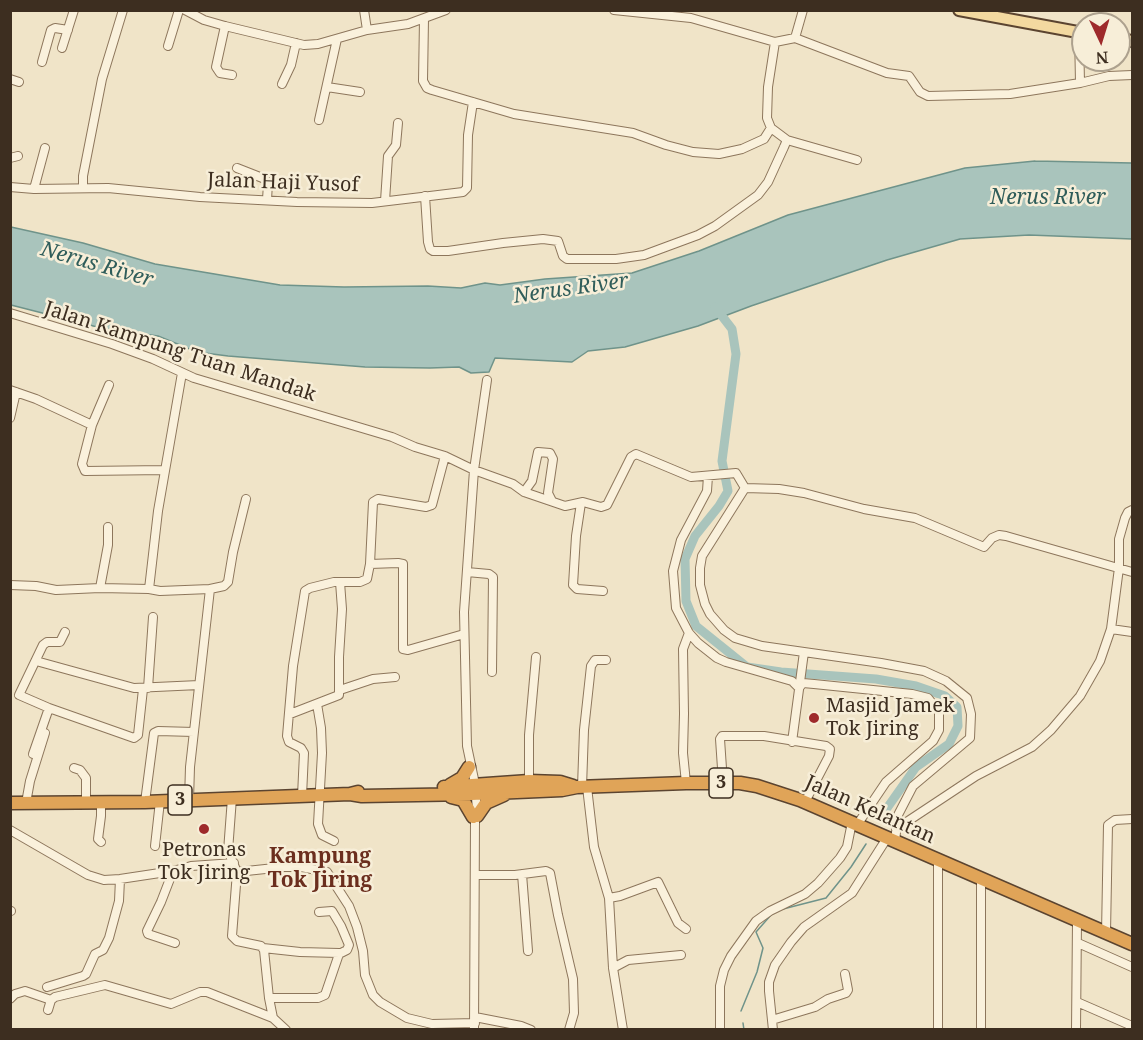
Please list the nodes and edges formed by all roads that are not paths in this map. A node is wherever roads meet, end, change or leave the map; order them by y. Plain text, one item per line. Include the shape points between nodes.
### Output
1 (74, 10) edge
2 (123, 10) edge
3 (179, 10) edge
4 (185, 10) edge
5 (364, 10) edge
6 (446, 10) edge
7 (614, 10) edge
8 (803, 10) edge
9 (959, 10) edge
10 (692, 14) edge
11 (424, 19) junction
12 (225, 26) junction
13 (68, 30) junction
14 (367, 30) junction
15 (1071, 30) edge
16 (795, 38) junction
17 (337, 39) junction
18 (775, 42) junction
19 (296, 43) junction
20 (168, 46) dead end
21 (62, 48) dead end
22 (42, 62) dead end
23 (1080, 72) edge
24 (232, 75) dead end
25 (1132, 75) edge
26 (1080, 83) junction
27 (282, 84) dead end
28 (327, 87) junction
29 (360, 92) dead end
30 (473, 102) junction
31 (319, 120) dead end
32 (398, 123) dead end
33 (771, 128) junction
34 (786, 140) junction
35 (45, 148) dead end
36 (857, 160) dead end
37 (237, 168) dead end
38 (10, 187) edge
39 (83, 187) junction
40 (34, 189) junction
41 (426, 196) junction
42 (267, 200) junction
43 (385, 201) junction
44 (10, 313) edge
45 (182, 373) junction
46 (487, 380) dead end
47 (108, 385) dead end
48 (14, 391) edge
49 (10, 418) edge
50 (92, 425) junction
51 (445, 456) junction
52 (165, 470) junction
53 (474, 470) junction
54 (711, 475) junction
55 (745, 488) junction
56 (524, 492) junction
57 (246, 499) dead end
58 (552, 501) junction
59 (581, 503) junction
60 (1132, 510) edge
61 (108, 527) dead end
62 (370, 564) junction
63 (1119, 568) junction
64 (467, 572) junction
65 (1132, 572) edge
66 (340, 582) junction
67 (10, 585) edge
68 (100, 588) junction
69 (149, 589) junction
70 (210, 589) junction
71 (603, 591) dead end
72 (153, 617) dead end
73 (1111, 629) junction
74 (65, 632) dead end
75 (1132, 632) edge
76 (689, 633) junction
77 (464, 634) junction
78 (804, 651) junction
79 (536, 657) dead end
80 (606, 660) dead end
81 (36, 661) junction
82 (492, 672) dead end
83 (395, 677) dead end
84 (200, 685) junction
85 (800, 686) junction
86 (145, 689) junction
87 (340, 690) junction
88 (317, 704) junction
89 (49, 708) junction
90 (290, 714) junction
91 (194, 732) junction
92 (45, 733) dead end
93 (792, 742) junction
94 (33, 754) dead end
95 (470, 767) junction
96 (74, 768) dead end
97 (529, 781) junction
98 (686, 783) junction
99 (723, 783) junction
100 (489, 784) junction
101 (446, 787) junction
102 (582, 787) junction
103 (473, 789) junction
104 (516, 791) junction
105 (350, 794) junction
106 (432, 794) junction
107 (319, 795) junction
108 (302, 796) junction
109 (232, 798) junction
110 (189, 800) junction
111 (160, 801) junction
112 (86, 802) junction
113 (101, 802) junction
114 (145, 802) junction
115 (805, 802) junction
116 (10, 803) edge
117 (26, 803) junction
118 (475, 818) junction
119 (1132, 819) edge
120 (856, 824) junction
121 (10, 830) edge
122 (891, 837) junction
123 (334, 841) dead end
124 (101, 842) dead end
125 (155, 846) dead end
126 (938, 861) junction
127 (234, 863) junction
128 (173, 872) junction
129 (237, 872) junction
130 (522, 874) junction
131 (475, 875) junction
132 (120, 879) junction
133 (981, 880) junction
134 (609, 898) junction
135 (320, 912) dead end
136 (1077, 921) junction
137 (686, 929) dead end
138 (1106, 933) junction
139 (175, 943) dead end
140 (1078, 944) junction
141 (1132, 944) edge
142 (263, 948) junction
143 (528, 951) dead end
144 (339, 953) junction
145 (681, 955) dead end
146 (1132, 967) edge
147 (613, 968) junction
148 (845, 974) dead end
149 (46, 987) dead end
150 (269, 998) junction
151 (10, 999) edge
152 (51, 1000) junction
153 (1077, 1002) junction
154 (48, 1010) dead end
155 (273, 1018) junction
156 (772, 1020) junction
157 (475, 1023) edge
158 (1123, 1026) edge
159 (1132, 1026) edge
160 (520, 1028) edge
161 (286, 1029) edge
162 (531, 1029) edge
163 (569, 1029) edge
164 (623, 1029) edge
165 (720, 1029) edge
166 (772, 1029) edge
167 (938, 1029) edge
168 (981, 1029) edge
169 (1076, 1029) edge

1 - 13 street
2 - 39 street via 102,79
3 - 20 street
4 - 12 street
5 - 14 street
6 - 11 street
7 - 10 street
8 - 16 street
9 - 15 main road
10 - 18 street
11 - 14 street
11 - 30 street via 425,85
12 - 19 street
12 - 24 street via 216,67 220,73
13 - 21 street
13 - 22 street via 51,30
14 - 17 street
16 - 18 street
16 - 26 street via 887,73 909,76 920,92 928,96 1003,95
17 - 19 street via 311,45
17 - 28 street
18 - 33 street via 767,111
19 - 27 street
23 - 26 street
25 - 26 street
28 - 29 street
28 - 31 street
30 - 33 street via 522,116 633,134 712,154 753,146
30 - 41 street, Jalan Haji Yusof via 467,188 463,192
32 - 43 street via 396,145 388,156
33 - 34 street
34 - 36 street
34 - 41 street via 768,182 753,200 704,232 638,256 571,260 563,256 558,241 543,239 433,251 428,242
35 - 40 street
37 - 42 street via 265,178
38 - 40 street, Jalan Haji Yusof
39 - 40 street, Jalan Haji Yusof
39 - 42 street, Jalan Haji Yusof
41 - 43 street, Jalan Haji Yusof
42 - 43 street, Jalan Haji Yusof
44 - 45 street, Jalan Kampung Tuan Mandak via 112,344
45 - 51 street, Jalan Kampung Tuan Mandak
45 - 52 street
46 - 53 street
47 - 50 street
48 - 49 street
48 - 50 street
50 - 52 street via 82,464 85,471
51 - 53 street, Jalan Kampung Tuan Mandak
51 - 62 street via 432,505 378,499 373,502
52 - 69 street
53 - 56 street, Jalan Kampung Tuan Mandak
53 - 64 street
54 - 55 street via 736,473
54 - 59 street, Jalan Kampung Tuan Mandak via 691,477 636,454 607,505
54 - 76 street via 704,500 681,540 674,562 676,608
55 - 63 street via 816,495 915,518 984,547 992,538 1006,536
55 - 78 street via 702,556 702,596 717,623 735,638
56 - 58 street, Jalan Kampung Tuan Mandak
56 - 58 street via 532,481 538,452 550,453 553,459 548,493
57 - 70 street via 228,582
58 - 59 street, Jalan Kampung Tuan Mandak via 569,506
59 - 71 street via 573,585 577,590
60 - 63 street via 1125,518 1119,539
61 - 68 street
62 - 66 street via 364,581
62 - 77 street via 402,563 404,567 403,649
63 - 65 street
63 - 73 street
64 - 77 street
64 - 82 street via 493,577
66 - 87 street
66 - 90 street via 305,591
67 - 68 street via 56,590
68 - 69 street
69 - 70 street
70 - 84 street
72 - 86 street
73 - 75 street
73 - 122 street via 1086,687 1042,739 976,776
74 - 81 street via 60,642 44,643
76 - 85 street via 717,658
76 - 98 street via 683,650 682,753
77 - 95 street
78 - 85 street
78 - 122 street via 924,671 946,681 967,698 970,738 913,786
79 - 97 street
80 - 102 street via 595,660 591,666
81 - 86 street
81 - 89 street via 19,695
83 - 87 street via 373,679
84 - 86 street
84 - 91 street
85 - 93 street
85 - 120 street via 803,683 912,694 928,698 939,712 940,725 933,741 886,782
86 - 89 street via 138,735 134,738
87 - 88 street via 336,697
88 - 90 street
88 - 107 street via 322,753
89 - 94 street
90 - 108 street via 287,740 304,753
91 - 110 street
91 - 114 street via 154,733
92 - 117 street
93 - 99 street via 764,736 722,736
93 - 115 street via 830,749
95 - 100 highway
95 - 101 highway via 462,778
95 - 103 street
96 - 112 street via 86,778
97 - 100 highway, Jalan Kelantan / 3
97 - 102 highway, Jalan Kelantan / 3
98 - 99 highway, Jalan Kelantan / 3
98 - 102 highway, Jalan Kelantan / 3
99 - 115 highway, Jalan Kelantan / 3 via 757,786
100 - 103 highway, Jalan Kelantan / 3
101 - 103 highway, Jalan Kelantan / 3
101 - 105 highway, Jalan Kelantan / 3
102 - 104 highway, Jalan Kelantan / 3
102 - 134 street
103 - 104 highway, Jalan Kelantan / 3
103 - 106 highway, Jalan Kelantan / 3
103 - 118 street
104 - 118 highway via 490,800
105 - 106 highway, Jalan Kelantan / 3
105 - 107 highway, 3
106 - 118 highway via 463,800
107 - 108 highway, 3
107 - 123 street via 321,834
108 - 109 highway, 3
109 - 110 highway, 3
109 - 127 street via 228,851
110 - 111 highway, 3
111 - 114 highway, 3
111 - 125 street
112 - 113 highway, 3
112 - 117 highway, 3
113 - 114 highway, 3
113 - 124 street
115 - 120 highway, Jalan Kelantan / 3
116 - 117 highway, 3
118 - 131 street
119 - 138 street via 1117,819 1108,825
120 - 122 highway, Jalan Kelantan / 3
120 - 165 street via 845,851 818,883 763,915 736,949 720,986
121 - 132 street via 94,877
122 - 126 highway, Jalan Kelantan / 3
122 - 156 street via 852,893 804,927 775,965 769,982
126 - 133 highway, Jalan Kelantan / 3
126 - 167 street
127 - 128 street via 191,866
127 - 129 street
128 - 132 street
128 - 139 street via 147,931
129 - 142 street via 232,936
129 - 157 street via 301,867 327,872 349,906 357,927 365,975 373,995 407,1018 432,1024
130 - 131 street
130 - 143 street
130 - 163 street via 551,874 574,987 574,1013
131 - 157 street
132 - 149 street via 120,895 103,950 95,954 86,974
133 - 136 highway, Jalan Kelantan / 3
133 - 168 street
134 - 137 street via 658,882 678,923
134 - 147 street
135 - 144 street via 332,910 341,926 349,945
136 - 138 highway, Jalan Kelantan / 3
136 - 140 street
138 - 141 highway, Jalan Kelantan / 3
140 - 146 street
140 - 153 street
142 - 144 street
142 - 150 street
144 - 150 street via 321,998
145 - 147 street via 628,960
147 - 164 street
148 - 156 street via 846,993
150 - 155 street
151 - 152 street via 25,991
152 - 154 street
152 - 155 street via 105,985 171,1004 207,992
153 - 158 street
153 - 169 street
155 - 161 street
156 - 166 street
157 - 160 street
158 - 159 street
160 - 162 street

